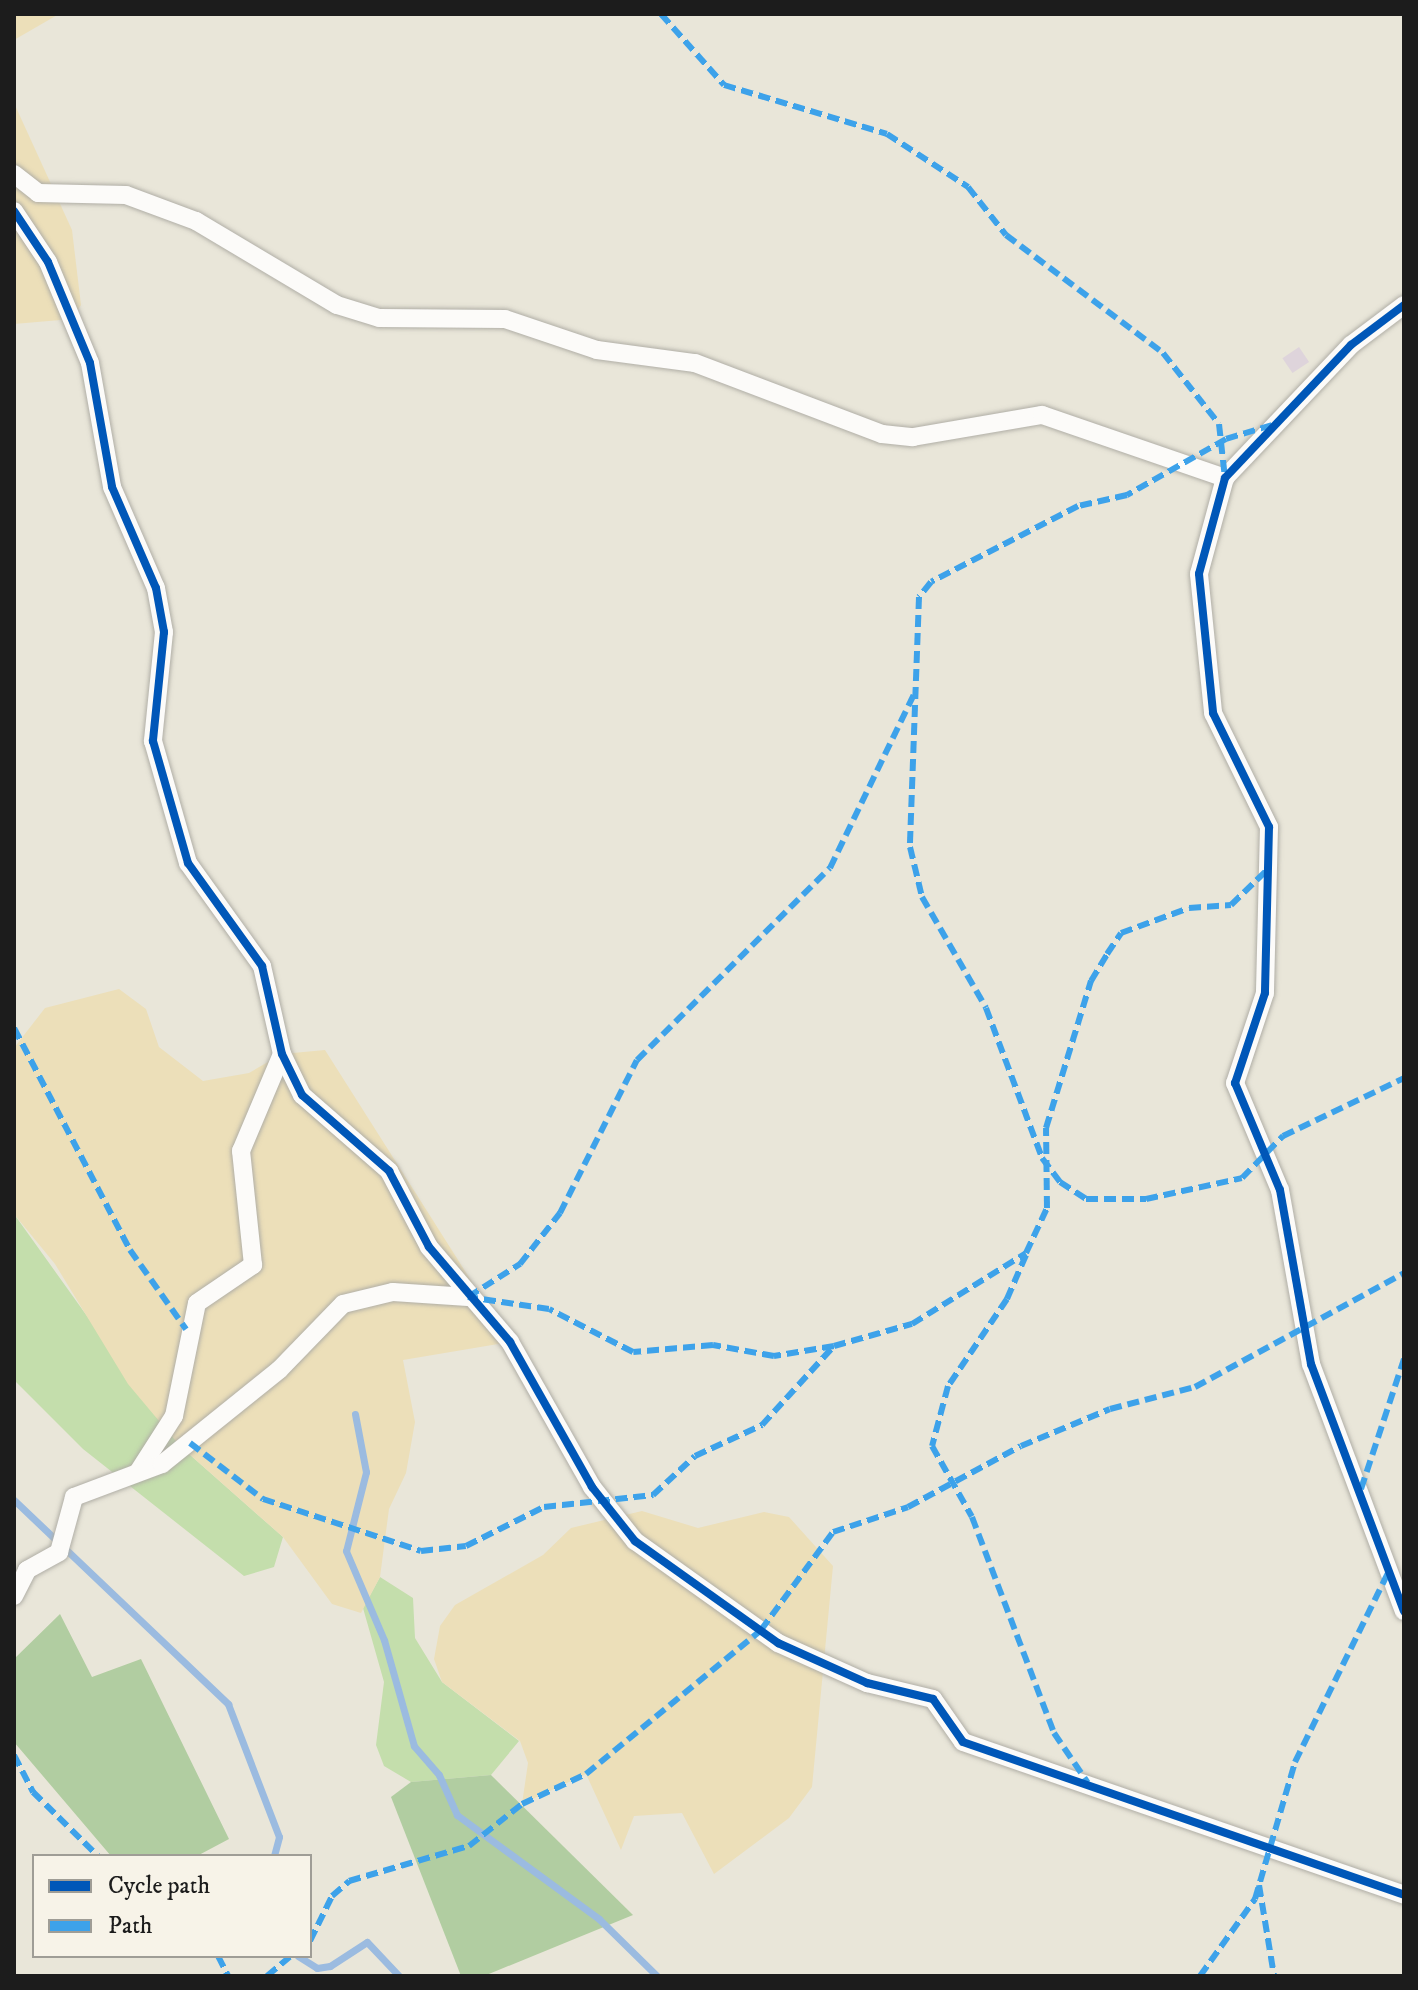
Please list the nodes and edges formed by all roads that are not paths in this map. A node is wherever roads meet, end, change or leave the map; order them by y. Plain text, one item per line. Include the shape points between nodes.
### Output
1 (14, 174) edge
2 (14, 211) edge
3 (1404, 305) edge
4 (1225, 478) junction
5 (282, 1054) junction
6 (468, 1297) junction
7 (138, 1472) junction
8 (14, 1596) edge
9 (1404, 1611) edge
10 (1404, 1895) edge

1 - 4 street via 38,193 126,195 196,221 337,305 379,318 505,319 597,350 695,363 882,434 913,437 1042,415
2 - 5 street via 48,262 90,363 112,487 156,588 164,632 153,741 188,863 262,966
3 - 4 street via 1351,345
4 - 9 street via 1199,574 1208,680 1213,713 1269,827 1264,1003 1235,1083 1280,1190 1311,1364
5 - 6 street via 302,1095 389,1171 429,1247
5 - 7 street via 241,1151 253,1265 197,1303 174,1416
6 - 7 street via 393,1292 343,1304 198,1437
6 - 10 street via 510,1342 592,1487 635,1541 778,1643 867,1683 933,1699 963,1742
7 - 8 street via 74,1497 59,1552 27,1570

